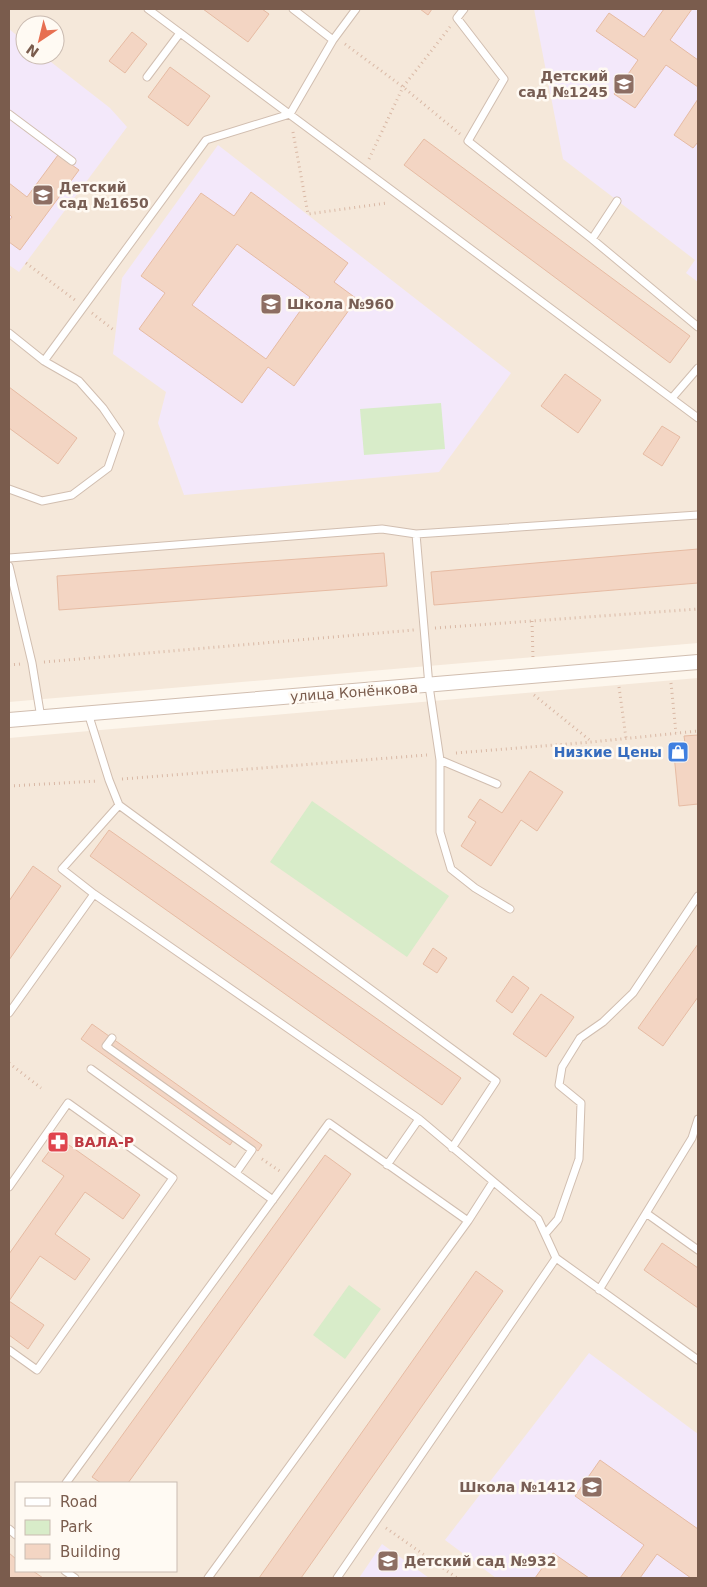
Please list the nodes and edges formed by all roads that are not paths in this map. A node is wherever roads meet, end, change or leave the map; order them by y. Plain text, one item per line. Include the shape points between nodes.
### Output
1 (148, 9) edge
2 (292, 9) edge
3 (356, 9) edge
4 (464, 9) edge
5 (180, 33) junction
6 (333, 40) junction
7 (147, 77) dead end
8 (9, 114) edge
9 (290, 114) junction
10 (72, 161) dead end
11 (617, 201) dead end
12 (592, 239) junction
13 (698, 327) edge
14 (9, 333) edge
15 (44, 361) junction
16 (698, 368) edge
17 (672, 398) junction
18 (698, 418) edge
19 (9, 489) edge
20 (698, 515) edge
21 (416, 534) junction
22 (9, 558) edge
23 (9, 566) edge
24 (698, 662) edge
25 (429, 686) junction
26 (88, 713) junction
27 (41, 718) junction
28 (9, 720) edge
29 (440, 758) junction
30 (497, 784) dead end
31 (119, 805) junction
32 (94, 894) junction
33 (698, 896) edge
34 (510, 909) dead end
35 (9, 1013) edge
36 (112, 1038) dead end
37 (91, 1069) dead end
38 (419, 1119) junction
39 (698, 1119) edge
40 (452, 1148) junction
41 (388, 1165) junction
42 (236, 1173) junction
43 (493, 1182) junction
44 (9, 1187) edge
45 (273, 1200) junction
46 (646, 1213) junction
47 (468, 1220) junction
48 (545, 1234) junction
49 (698, 1250) edge
50 (556, 1258) junction
51 (599, 1290) junction
52 (9, 1350) edge
53 (698, 1360) edge
54 (67, 1482) edge
55 (208, 1578) edge
56 (338, 1578) edge

1 - 5 lane
2 - 6 lane
3 - 6 lane
4 - 12 lane via 457,18 504,79 468,141
5 - 7 lane
5 - 9 lane
6 - 9 lane
8 - 10 lane
9 - 15 lane via 206,140
9 - 17 lane
11 - 12 lane
12 - 13 lane
14 - 15 lane
15 - 19 lane via 79,381 120,433 108,468 72,495 42,501
16 - 17 lane
17 - 18 lane
20 - 21 lane
21 - 22 lane via 382,529
21 - 25 lane
23 - 27 lane via 32,663
24 - 25 street, улица Конёнкова
25 - 26 street, улица Конёнкова
25 - 29 lane
26 - 27 street, улица Конёнкова
26 - 31 lane
27 - 28 street, улица Конёнкова
29 - 30 lane
29 - 34 lane via 440,832 451,869
31 - 32 lane via 62,869
31 - 40 lane via 496,1081
32 - 35 lane
32 - 38 lane
33 - 48 lane via 633,993 603,1022 580,1038 562,1067 559,1085 581,1103 579,1159 558,1218
36 - 42 lane via 106,1046 252,1150
37 - 42 lane
38 - 40 lane
38 - 41 lane
39 - 46 lane via 692,1138
40 - 43 lane
41 - 45 lane via 329,1123
41 - 47 lane
42 - 45 lane
43 - 47 lane
43 - 48 lane via 538,1219
44 - 52 lane via 68,1103 173,1178 37,1370
45 - 54 lane
46 - 49 lane
46 - 51 lane
47 - 55 lane
48 - 50 lane
50 - 51 lane
50 - 56 lane
51 - 53 lane

